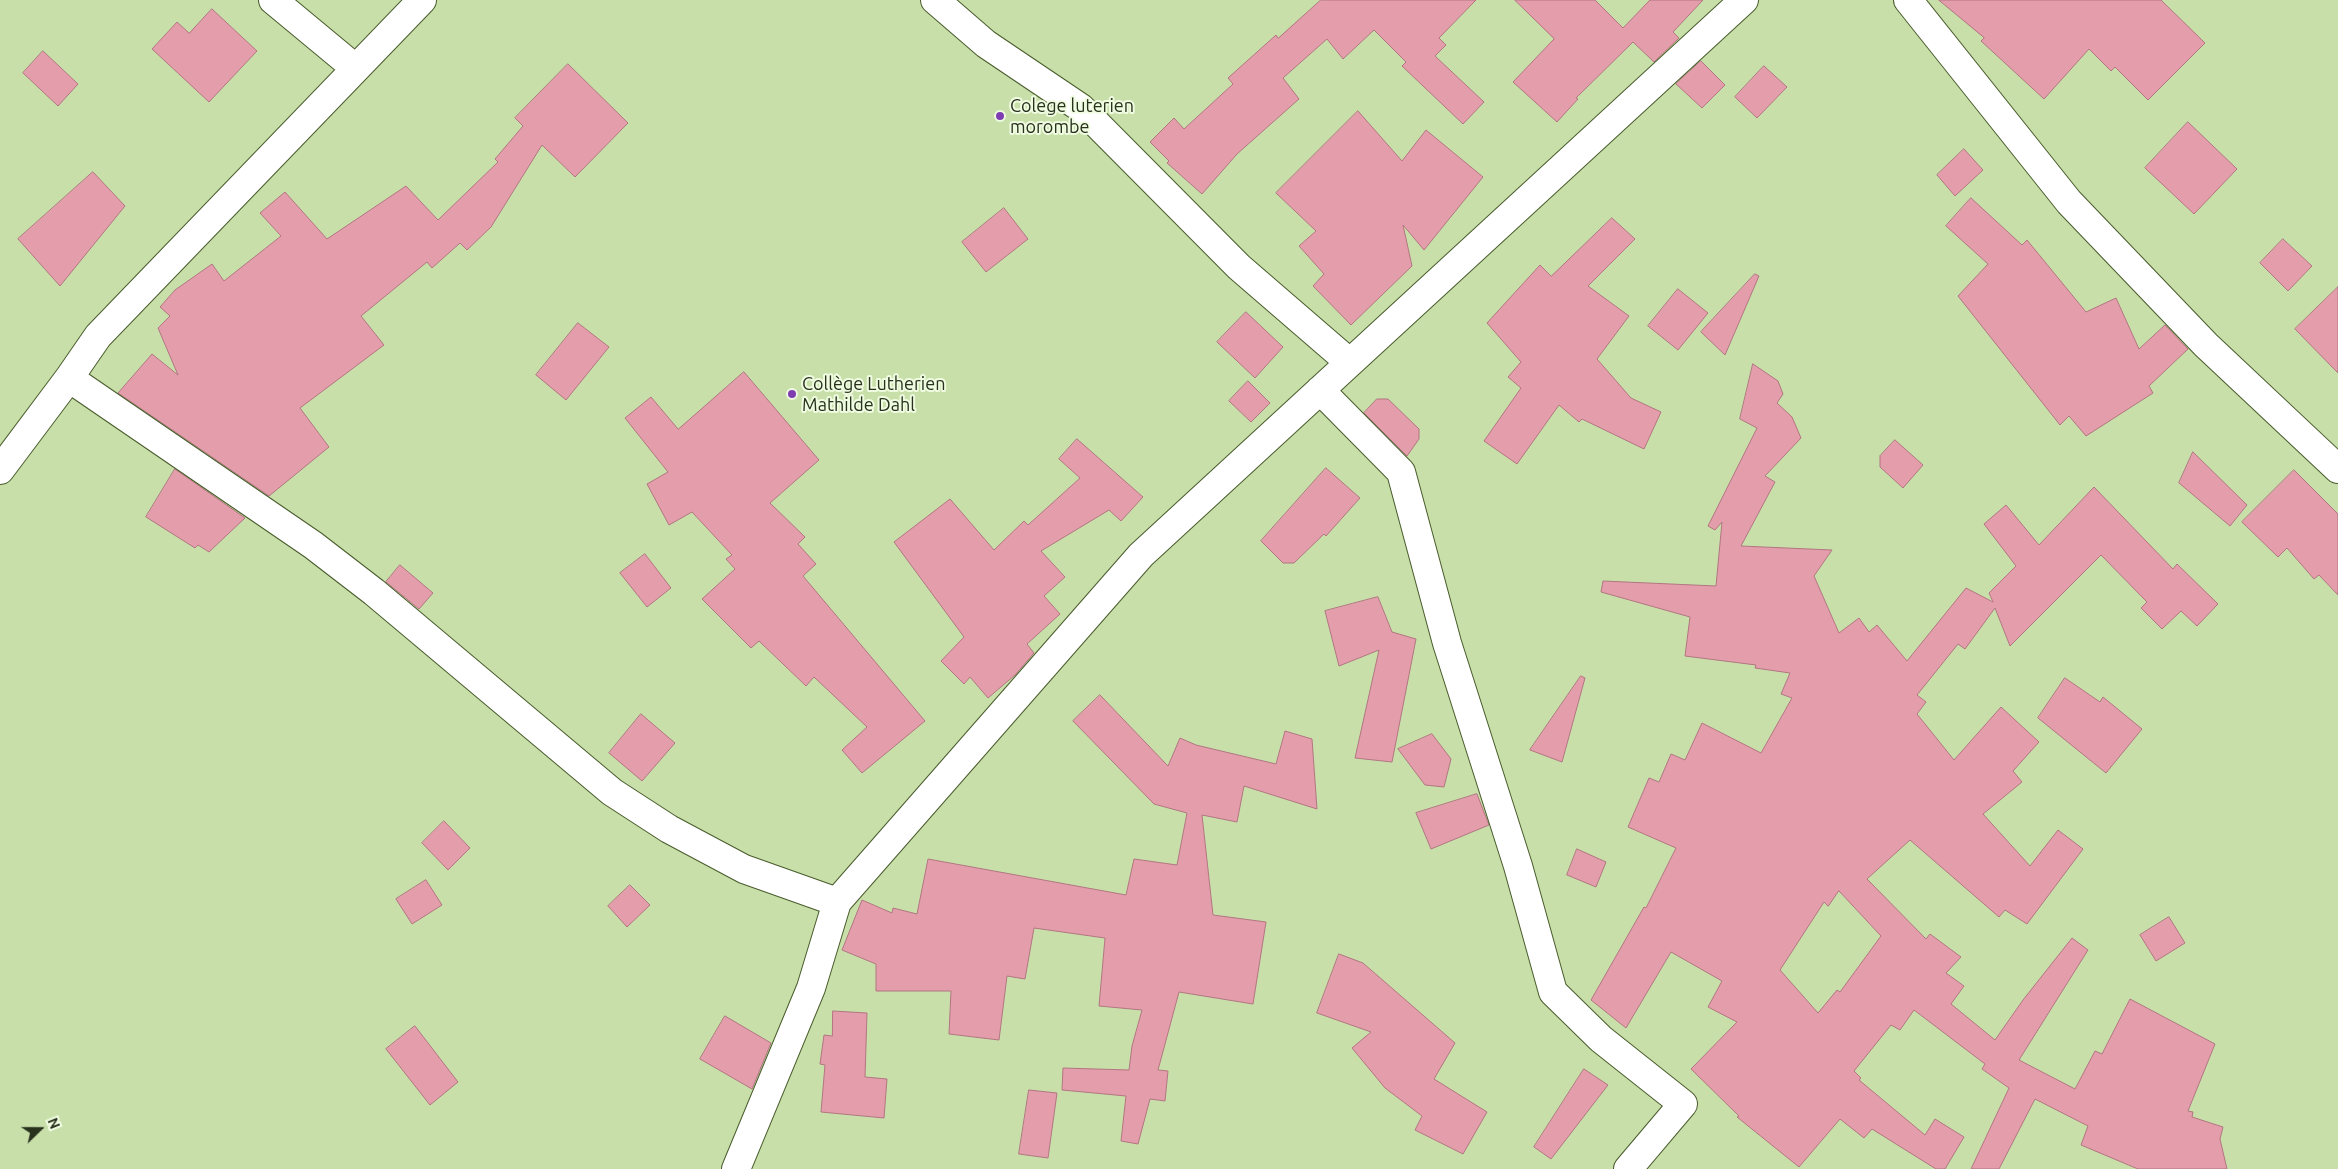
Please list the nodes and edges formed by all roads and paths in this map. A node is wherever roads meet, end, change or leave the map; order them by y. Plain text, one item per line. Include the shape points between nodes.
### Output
1 (273, 0) edge
2 (422, 0) edge
3 (934, 0) edge
4 (1744, 0) edge
5 (1908, 0) edge
6 (355, 68) junction
7 (1349, 362) junction
8 (69, 378) junction
9 (1320, 390) junction
10 (2338, 469) edge
11 (0, 470) edge
12 (837, 902) junction
13 (736, 1169) edge
14 (1628, 1169) edge

1 - 6 street
2 - 6 street
3 - 7 street via 986,44 1080,108 1239,267
4 - 7 street
5 - 10 street via 2068,202 2206,345
6 - 8 street via 98,336
7 - 9 street
8 - 11 street
8 - 12 street via 314,545 612,792 669,829 744,869
9 - 12 street via 1141,555
9 - 14 street via 1401,472 1448,644 1518,866 1553,992 1601,1039 1683,1104
12 - 13 street via 811,988

